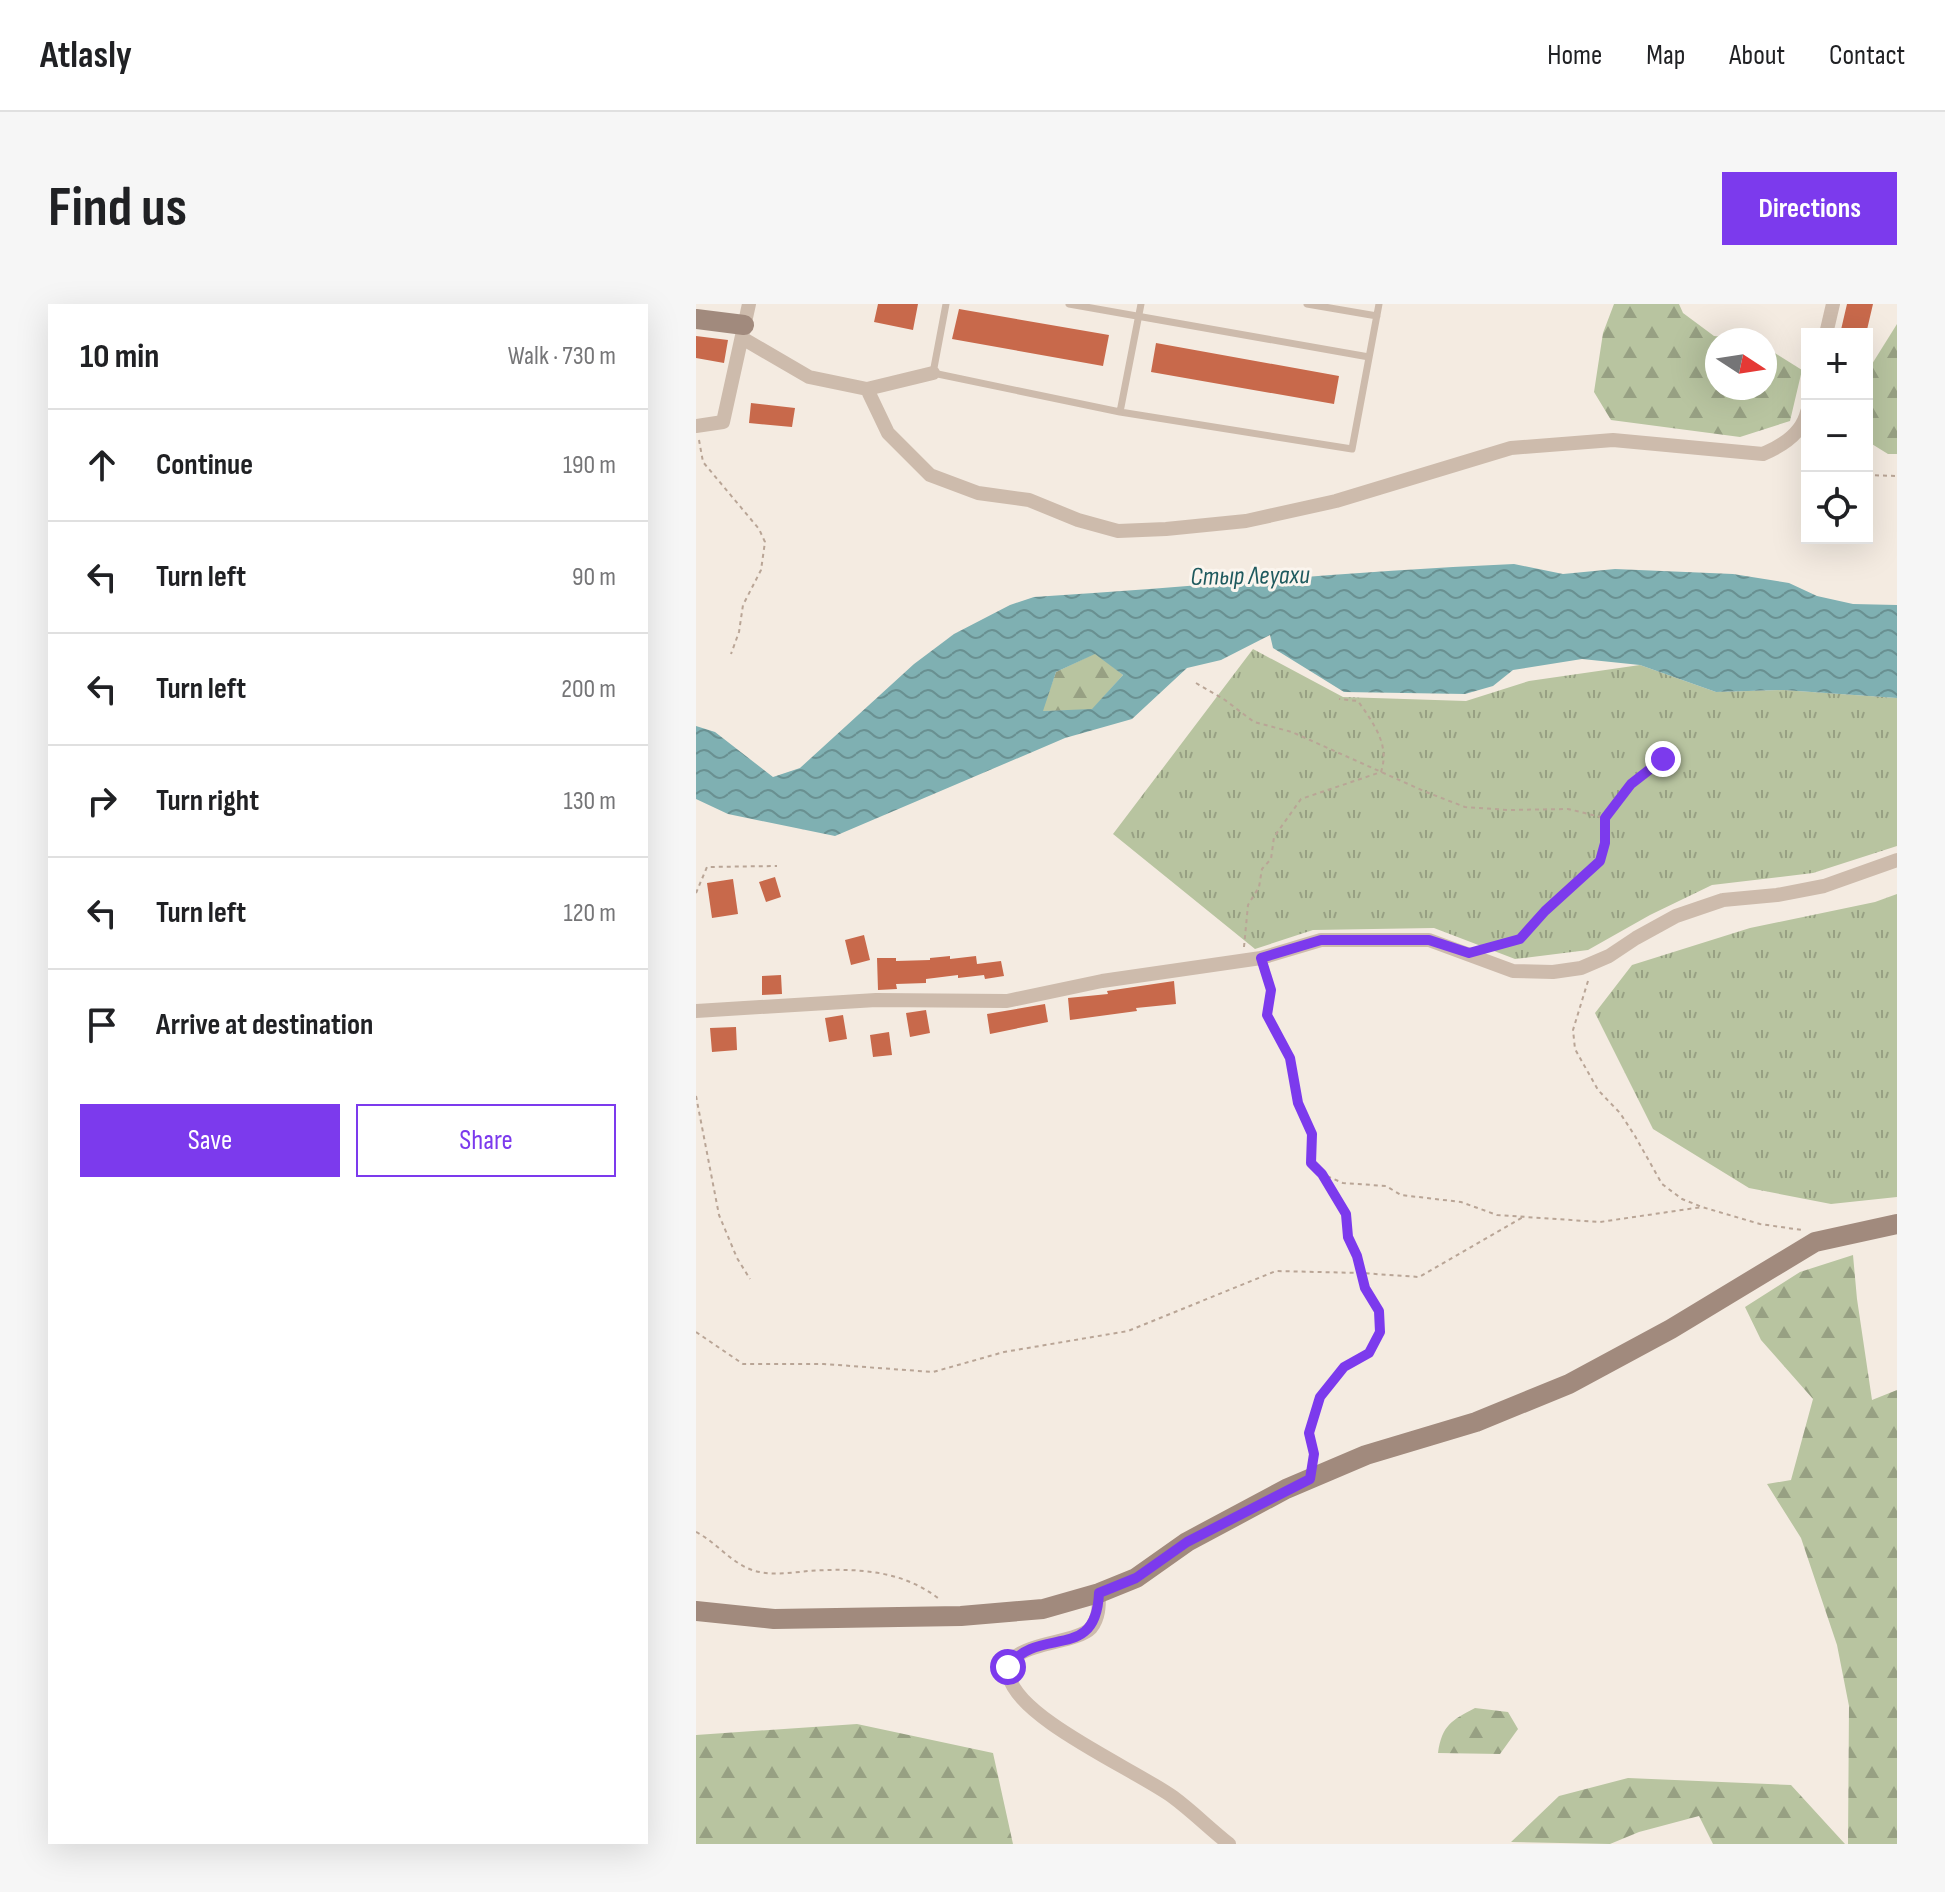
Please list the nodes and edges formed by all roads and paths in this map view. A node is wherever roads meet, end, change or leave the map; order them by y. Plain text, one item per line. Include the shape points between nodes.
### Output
1 (749, 304) edge
2 (946, 304) edge
3 (1069, 304) edge
4 (1141, 304) edge
5 (1307, 304) edge
6 (1379, 304) edge
7 (1833, 304) edge
8 (1377, 316) junction
9 (1138, 317) junction
10 (696, 319) edge
11 (1827, 328) edge
12 (743, 332) junction
13 (1369, 357) junction
14 (933, 373) junction
15 (867, 389) junction
16 (1120, 412) junction
17 (696, 426) edge
18 (1801, 426) edge
19 (1873, 475) edge
20 (1897, 476) edge
21 (731, 654) dead end
22 (1196, 683) dead end
23 (1339, 699) dead end
24 (1663, 759) dead end
25 (1381, 772) junction
26 (1605, 818) junction
27 (1897, 860) edge
28 (777, 866) dead end
29 (696, 893) edge
30 (1469, 953) junction
31 (1261, 958) junction
32 (1243, 960) junction
33 (1599, 960) junction
34 (696, 1011) edge
35 (696, 1096) edge
36 (1322, 1174) junction
37 (1702, 1207) junction
38 (1523, 1217) junction
39 (1897, 1224) edge
40 (1808, 1230) dead end
41 (1361, 1273) junction
42 (750, 1279) dead end
43 (696, 1332) edge
44 (1310, 1479) junction
45 (696, 1532) edge
46 (1099, 1593) junction
47 (696, 1611) edge
48 (961, 1616) junction
49 (1229, 1844) edge

1 - 12 street
2 - 14 lane
3 - 9 lane
4 - 9 lane
5 - 8 lane
6 - 8 lane
7 - 11 street
8 - 13 lane
9 - 13 lane
9 - 16 lane
10 - 12 main road
12 - 15 street via 809,377
12 - 17 street via 723,422
13 - 16 lane via 1352,449
14 - 15 street
14 - 16 lane
15 - 18 street via 888,433 930,475 978,493 1029,500 1118,531 1246,521 1336,501 1511,448 1613,440 1763,454 1783,446
17 - 21 path via 703,462 765,542 761,570 743,605
19 - 20 path
22 - 25 path via 1254,722 1292,732
23 - 25 path via 1358,701 1372,721 1386,757
24 - 26 path via 1631,784
25 - 26 path via 1465,807 1568,809
25 - 32 path via 1301,799 1274,837 1271,859 1248,905
26 - 30 path via 1600,861 1520,939
27 - 33 street via 1824,886 1723,900 1676,916
28 - 29 path via 707,867
30 - 31 street via 1429,940 1321,940
30 - 33 street via 1513,971 1553,972
31 - 32 street
31 - 36 path via 1271,990 1267,1015 1290,1058 1298,1103 1312,1134 1311,1163
32 - 34 street via 1007,1001 876,1000
33 - 37 path via 1577,1014 1575,1049 1662,1184
35 - 42 path via 719,1215
36 - 38 path via 1343,1183 1386,1186 1401,1195
36 - 41 path via 1346,1214
37 - 38 path via 1600,1222
37 - 40 path via 1760,1224
38 - 41 path via 1419,1277
39 - 44 main road via 1815,1242 1569,1384
41 - 43 path via 1276,1271 1128,1331 1004,1352 933,1372 743,1364
41 - 44 path via 1379,1311 1380,1332 1369,1353 1344,1367 1320,1397 1309,1433 1314,1454
44 - 46 main road via 1187,1542 1136,1578
45 - 48 path via 753,1570 866,1570 932,1594
46 - 48 main road via 1043,1609
46 - 49 street via 1098,1615 1090,1629 1018,1654 1008,1667 1009,1679 1037,1715 1172,1797
47 - 48 main road via 774,1619

